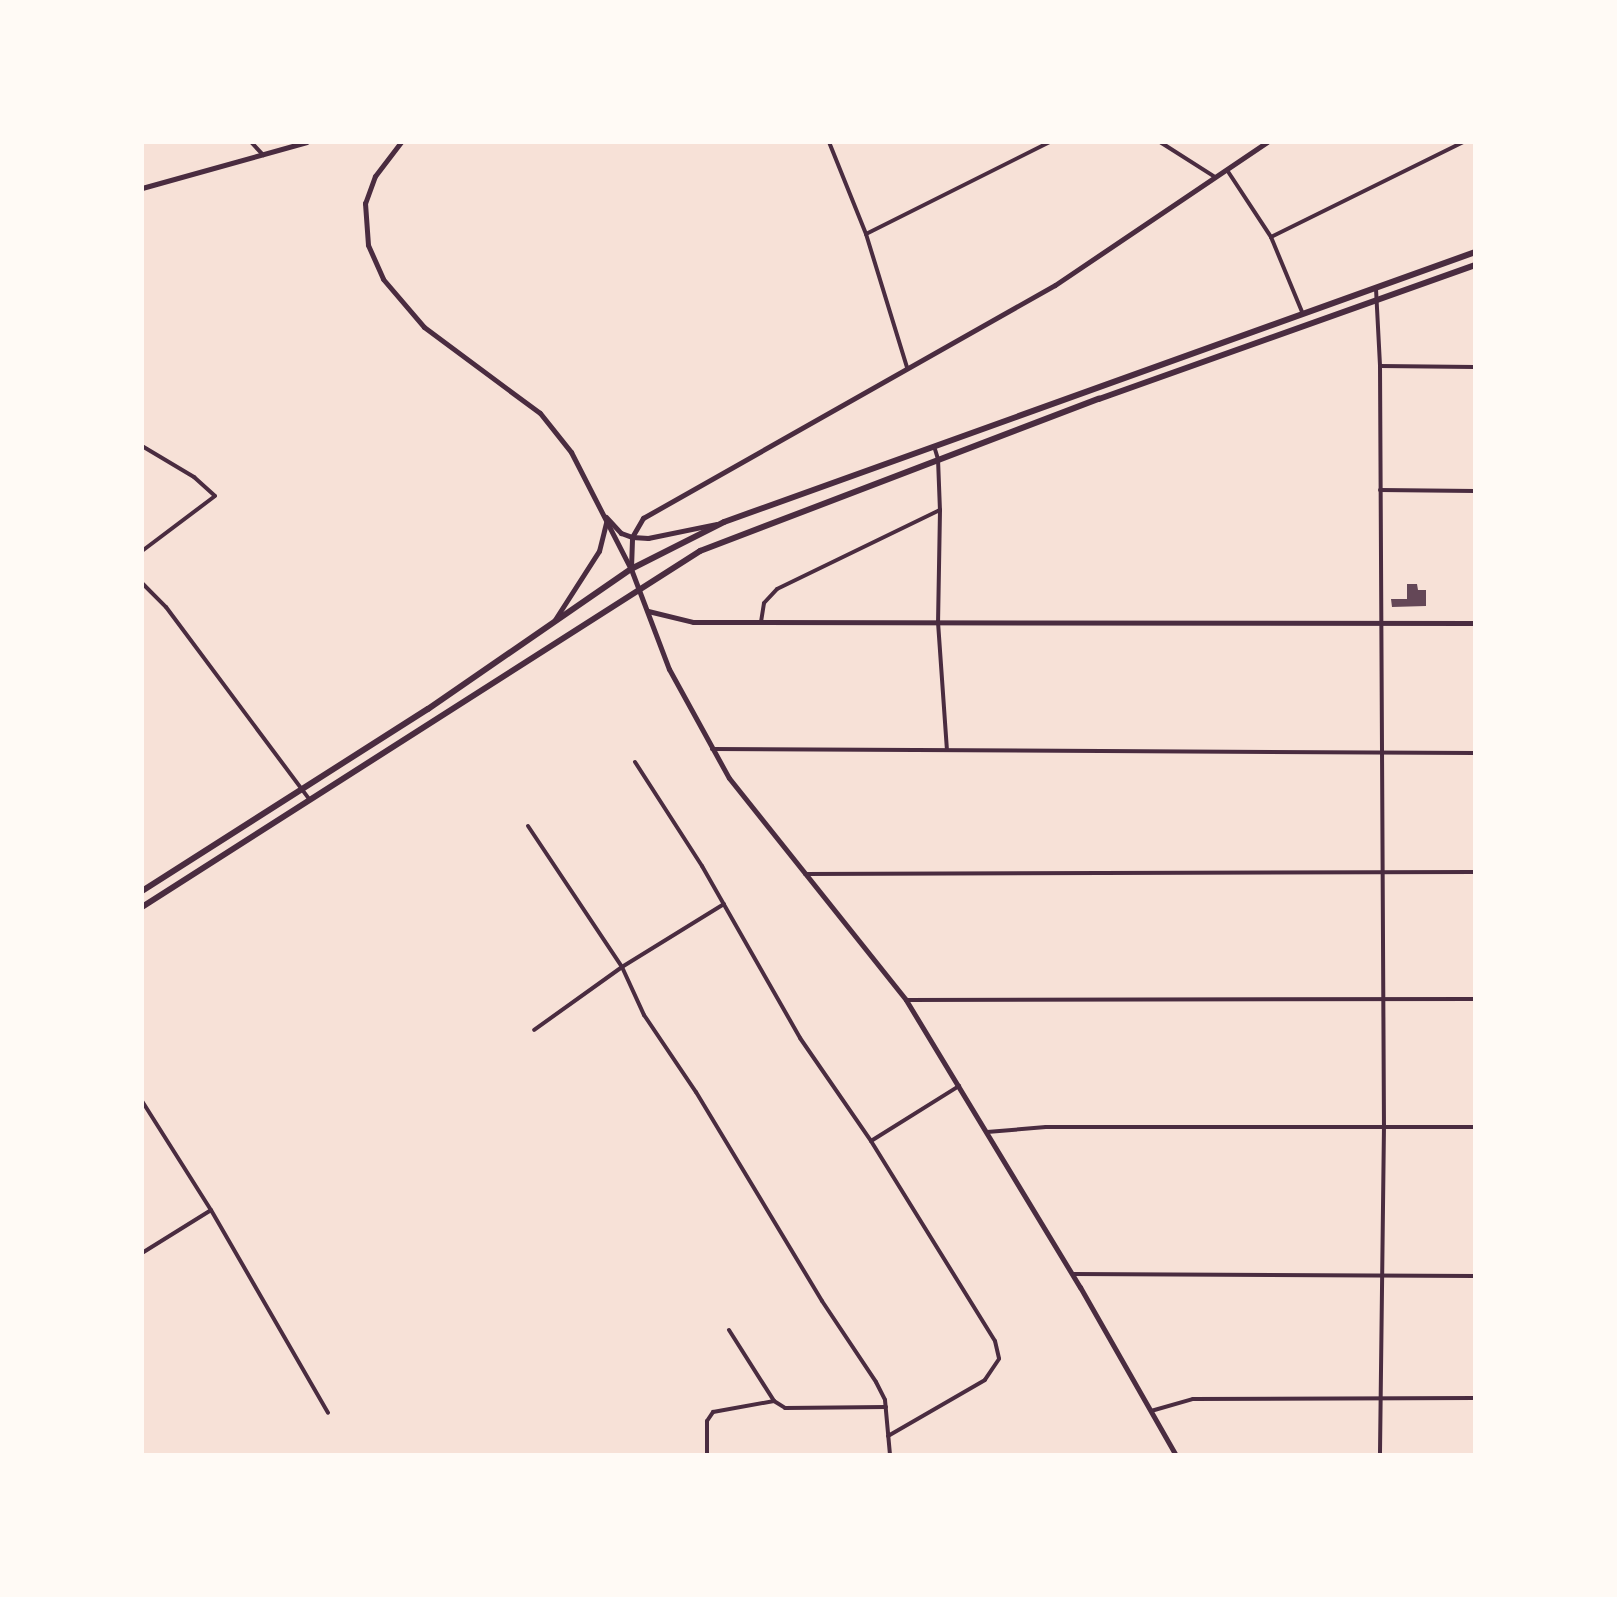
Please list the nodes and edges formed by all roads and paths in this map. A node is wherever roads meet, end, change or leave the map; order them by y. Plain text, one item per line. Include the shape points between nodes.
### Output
1 (251, 142) edge
2 (307, 142) edge
3 (401, 142) edge
4 (829, 142) edge
5 (1050, 142) edge
6 (1160, 142) edge
7 (1267, 142) edge
8 (1463, 142) edge
9 (263, 155) junction
10 (1227, 170) junction
11 (1216, 177) junction
12 (142, 188) edge
13 (866, 234) junction
14 (1271, 237) junction
15 (1475, 252) edge
16 (1475, 265) edge
17 (1375, 286) junction
18 (1379, 299) junction
19 (1302, 312) junction
20 (1380, 366) junction
21 (907, 367) junction
22 (1475, 367) edge
23 (142, 446) edge
24 (934, 446) junction
25 (938, 459) junction
26 (1380, 490) junction
27 (1475, 491) edge
28 (940, 510) junction
29 (606, 517) junction
30 (724, 522) junction
31 (632, 537) junction
32 (142, 551) edge
33 (631, 569) junction
34 (142, 583) edge
35 (639, 587) junction
36 (648, 611) junction
37 (761, 622) junction
38 (938, 622) junction
39 (1379, 622) junction
40 (552, 623) junction
41 (1475, 623) edge
42 (712, 749) junction
43 (947, 750) junction
44 (1475, 753) edge
45 (1382, 754) junction
46 (635, 762) dead end
47 (301, 789) junction
48 (309, 799) junction
49 (528, 826) dead end
50 (1382, 871) junction
51 (1475, 872) edge
52 (803, 874) junction
53 (142, 891) edge
54 (724, 904) junction
55 (142, 907) edge
56 (622, 967) junction
57 (1475, 999) edge
58 (906, 1000) junction
59 (1383, 1000) junction
60 (534, 1030) dead end
61 (959, 1086) junction
62 (142, 1101) edge
63 (1384, 1125) junction
64 (1475, 1127) edge
65 (987, 1132) junction
66 (871, 1141) junction
67 (211, 1210) junction
68 (142, 1253) edge
69 (1072, 1274) junction
70 (1381, 1275) junction
71 (1475, 1276) edge
72 (729, 1330) dead end
73 (1381, 1398) junction
74 (1475, 1398) edge
75 (774, 1401) junction
76 (886, 1407) junction
77 (1151, 1412) junction
78 (328, 1413) dead end
79 (888, 1436) junction
80 (707, 1455) edge
81 (890, 1455) edge
82 (1176, 1455) edge
83 (1380, 1455) edge

1 - 9 street
2 - 9 street
3 - 29 street via 375,176 365,203 366,235 376,267 424,327 554,427
4 - 13 street
5 - 13 street
6 - 11 street
7 - 10 street
8 - 14 street
9 - 12 street
10 - 11 street
10 - 14 street
11 - 21 street via 1055,285
13 - 21 street
14 - 19 street
15 - 17 main road
16 - 18 main road
17 - 18 street
17 - 19 main road
18 - 20 street
18 - 25 main road
19 - 24 main road
20 - 22 street
20 - 26 street
21 - 31 street via 643,518
23 - 32 street via 215,496
24 - 25 street
24 - 30 main road
25 - 28 street
25 - 35 main road via 700,551
26 - 27 street
26 - 39 street
28 - 37 street via 777,589 764,603
28 - 38 street
29 - 31 street
29 - 33 street
29 - 40 street via 599,551
30 - 31 street
30 - 33 main road
31 - 33 street
33 - 35 street
33 - 40 main road
34 - 47 street via 166,607
35 - 36 street
35 - 48 main road
36 - 37 street via 693,622
36 - 42 street via 669,669
37 - 38 street
38 - 39 street
38 - 43 street
39 - 41 street
39 - 45 street
40 - 47 main road
42 - 43 street
42 - 52 street
43 - 45 street
44 - 45 street
45 - 50 street
46 - 54 street
47 - 48 street
47 - 53 main road
48 - 55 main road
49 - 56 street
50 - 51 street
50 - 52 street
50 - 59 street
52 - 58 street
54 - 56 street
54 - 66 street via 800,1038
56 - 60 street
56 - 76 street via 644,1015 861,1357
57 - 59 street
58 - 59 street
58 - 61 street
59 - 63 street
61 - 65 street
61 - 66 street
62 - 67 street
63 - 64 street
63 - 65 street
63 - 70 street
65 - 69 street
66 - 79 street via 993,1335 999,1359 974,1389
67 - 68 street
67 - 78 street
69 - 70 street
69 - 77 street
70 - 71 street
70 - 73 street
72 - 75 street
73 - 74 street
73 - 77 street via 1193,1399
73 - 83 street
75 - 76 street via 798,1410
75 - 80 street via 713,1412 707,1421
76 - 79 street
77 - 82 street
79 - 81 street

